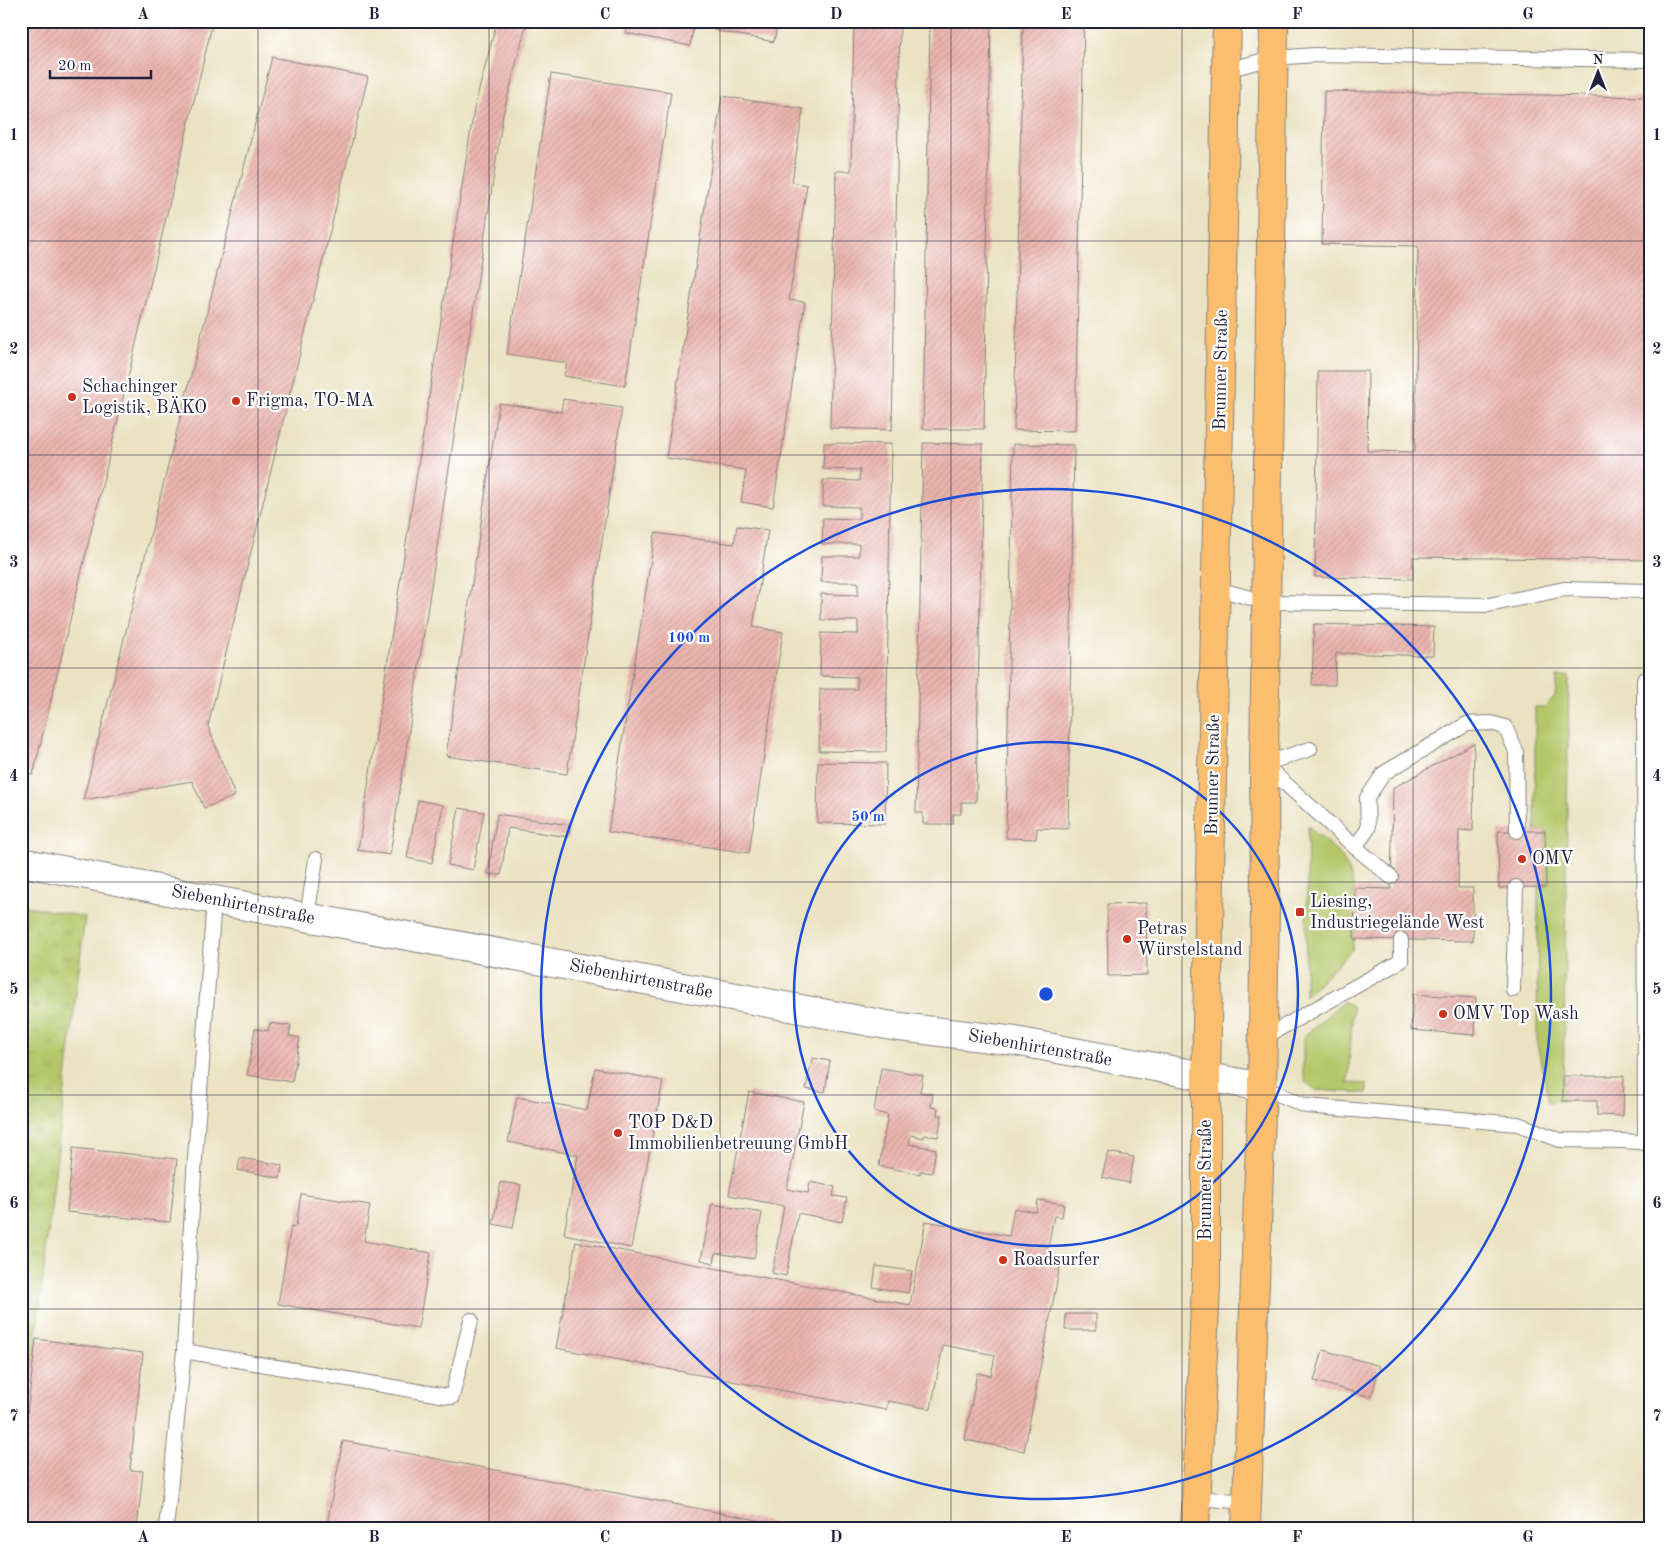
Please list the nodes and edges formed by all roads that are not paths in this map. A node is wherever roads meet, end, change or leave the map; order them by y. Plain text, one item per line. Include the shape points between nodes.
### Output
1 (1227, 21) edge
2 (1274, 21) edge
3 (1274, 58) junction
4 (1650, 60) edge
5 (1226, 70) junction
6 (1217, 589) junction
7 (1650, 591) edge
8 (1266, 602) junction
9 (1650, 680) edge
10 (1310, 749) dead end
11 (1264, 764) junction
12 (1516, 831) dead end
13 (1355, 847) junction
14 (316, 859) dead end
15 (21, 862) edge
16 (1391, 877) dead end
17 (1516, 887) dead end
18 (214, 900) junction
19 (307, 917) junction
20 (1401, 940) dead end
21 (1513, 990) dead end
22 (1262, 1038) junction
23 (1206, 1077) junction
24 (1262, 1087) junction
25 (1647, 1143) edge
26 (471, 1320) dead end
27 (184, 1351) junction
28 (1197, 1498) junction
29 (1246, 1516) edge
30 (166, 1529) edge
31 (1196, 1529) edge

1 - 5 main road, Brunner Straße
2 - 3 main road
3 - 4 lane via 1322,55
3 - 5 lane
3 - 8 main road
5 - 6 main road, Brunner Straße
6 - 8 lane
6 - 23 main road, Brunner Straße
7 - 8 lane via 1564,589 1489,606
8 - 11 main road
9 - 25 lane via 1644,680
10 - 11 lane
11 - 13 lane
11 - 22 main road
12 - 13 lane via 1516,751 1505,727 1491,723 1467,724 1384,773 1367,798 1368,829
13 - 16 lane
14 - 19 lane
15 - 18 street, Siebenhirtenstraße
17 - 21 lane
18 - 19 street, Siebenhirtenstraße
18 - 27 lane
19 - 23 street, Siebenhirtenstraße via 892,1026 1015,1041
20 - 22 lane via 1401,961
22 - 24 main road
23 - 24 street, Siebenhirtenstraße
23 - 28 main road, Brunner Straße via 1206,1286
24 - 25 lane via 1306,1106 1518,1124 1560,1140
24 - 29 main road
26 - 27 lane via 452,1398
27 - 30 lane
28 - 29 lane
28 - 31 main road, Brunner Straße

